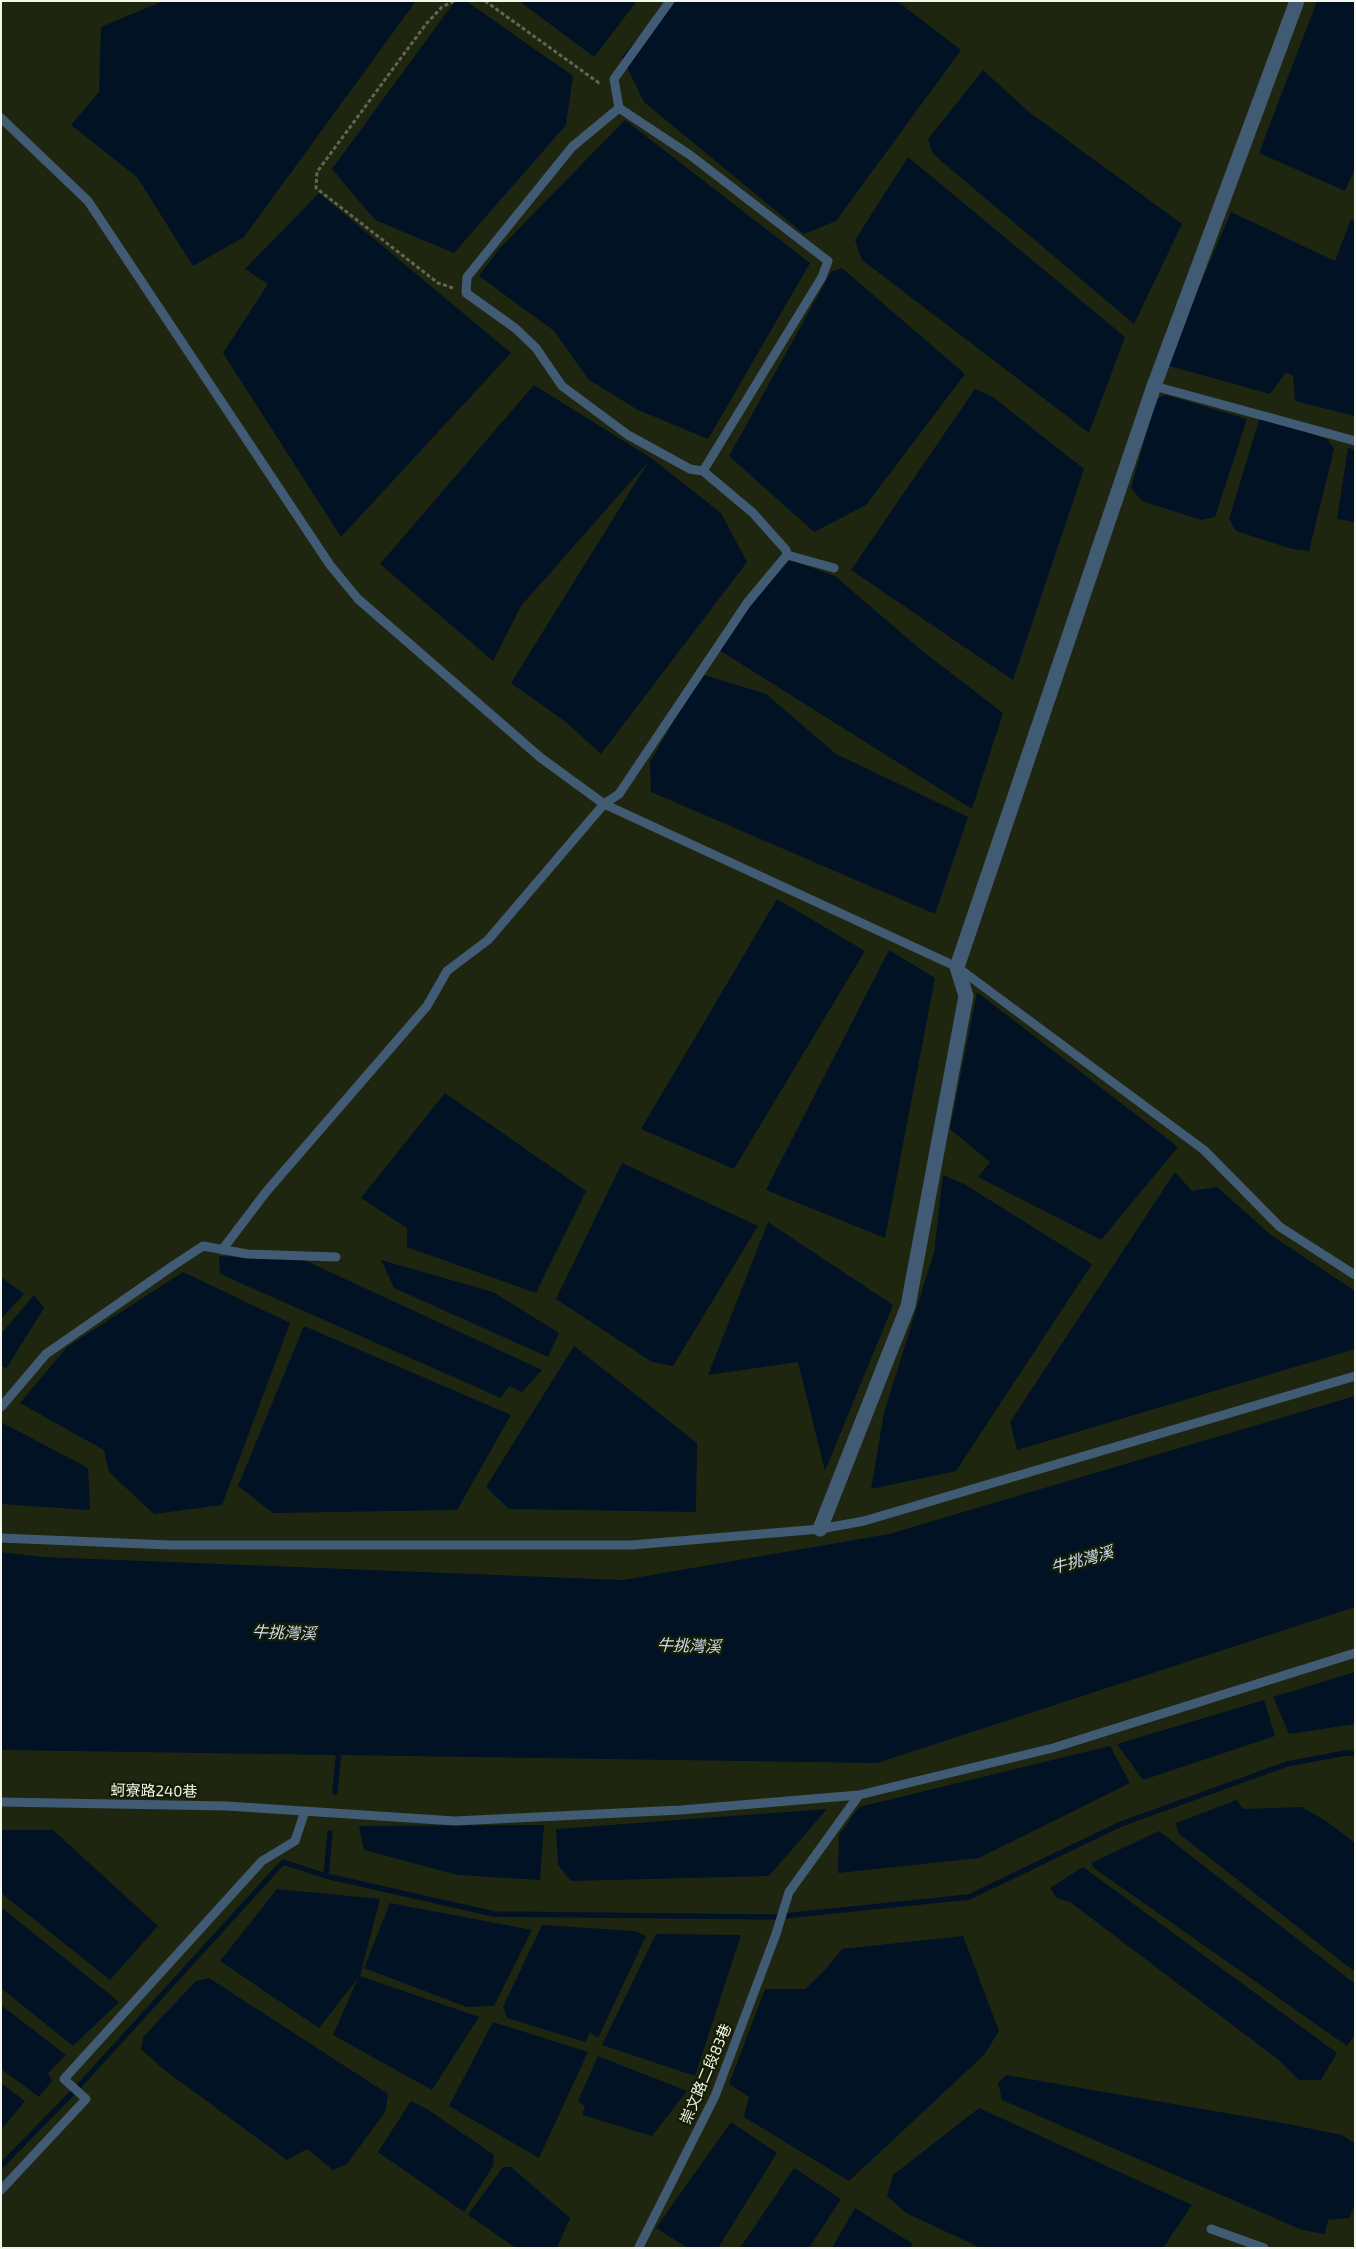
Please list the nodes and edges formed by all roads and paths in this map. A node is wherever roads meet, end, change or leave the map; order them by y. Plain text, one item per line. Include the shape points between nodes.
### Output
1 (454, 1) edge
2 (485, 1) edge
3 (670, 1) edge
4 (1297, 1) edge
5 (614, 78) junction
6 (619, 108) junction
7 (1, 118) edge
8 (466, 293) junction
9 (1154, 386) junction
10 (1355, 441) edge
11 (703, 471) junction
12 (787, 555) junction
13 (834, 568) dead end
14 (604, 804) junction
15 (957, 967) junction
16 (222, 1250) junction
17 (336, 1257) dead end
18 (1355, 1275) edge
19 (1355, 1376) edge
20 (1, 1407) edge
21 (820, 1529) junction
22 (1, 1538) edge
23 (1355, 1653) edge
24 (860, 1795) junction
25 (1, 1802) edge
26 (305, 1811) junction
27 (1, 2190) edge
28 (1211, 2229) dead end
29 (640, 2248) edge
30 (1264, 2248) edge

1 - 8 path via 442,7 426,24 317,172 316,188 438,283
2 - 5 path via 598,83
3 - 5 lane
4 - 9 street
5 - 6 lane
6 - 8 lane via 572,147 467,277
6 - 11 lane via 690,154 828,262 822,277
7 - 14 lane via 88,201 330,565 358,599 541,758
8 - 11 lane via 515,328 536,348 562,386 628,435 690,469
9 - 10 lane
9 - 15 street
11 - 12 lane via 754,513
12 - 13 lane
12 - 14 lane via 747,603 619,794
14 - 15 lane
14 - 16 lane via 488,940 447,971 427,1006 266,1192
15 - 18 lane via 1204,1150 1280,1227
15 - 21 street via 966,996 908,1306
16 - 17 lane
16 - 20 lane via 204,1246 46,1354
19 - 21 lane via 864,1521
21 - 22 lane via 632,1545 170,1545
23 - 24 lane, 蚵寮路240巷 via 1053,1748
24 - 26 lane, 蚵寮路240巷 via 682,1810 455,1821
24 - 29 lane, 崇文路二段83巷 via 788,1892 776,1934 714,2096
25 - 26 lane, 蚵寮路240巷 via 227,1806
26 - 27 lane via 295,1841 262,1861 64,2079 86,2099
28 - 30 lane

